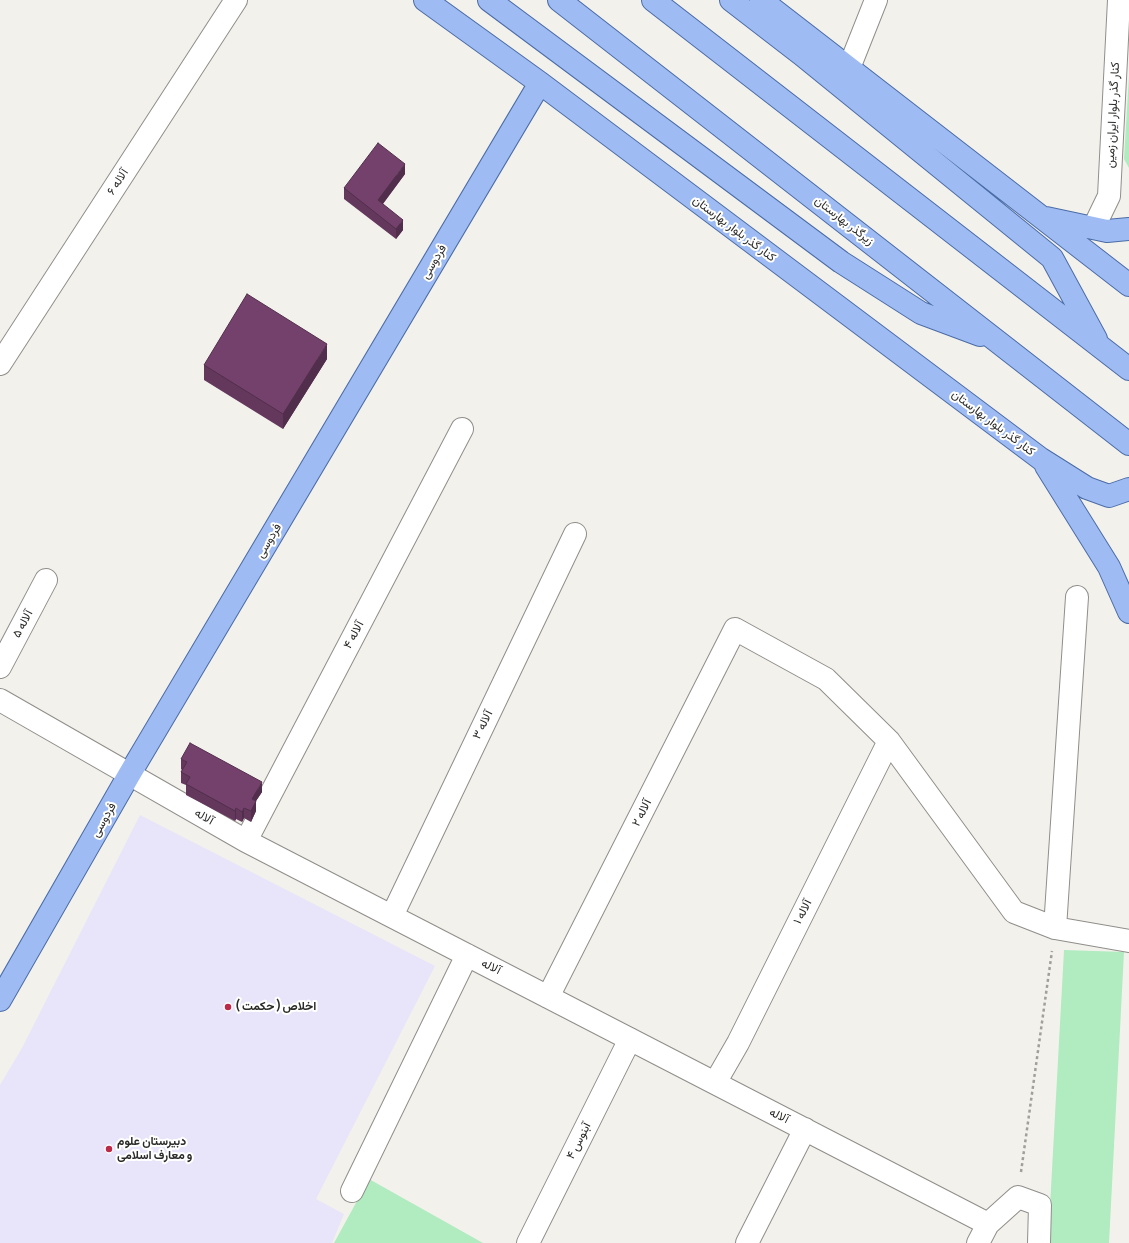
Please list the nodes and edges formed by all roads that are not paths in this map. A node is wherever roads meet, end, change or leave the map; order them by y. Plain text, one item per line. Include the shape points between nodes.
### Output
1 (236, 0) edge
2 (425, 0) edge
3 (489, 0) edge
4 (559, 0) edge
5 (653, 0) edge
6 (731, 0) edge
7 (761, 0) edge
8 (876, 0) edge
9 (1119, 0) edge
10 (849, 68) junction
11 (540, 83) junction
12 (1040, 217) junction
13 (1094, 227) junction
14 (1129, 229) edge
15 (1129, 284) edge
16 (999, 342) junction
17 (1099, 346) junction
18 (0, 364) edge
19 (1129, 369) edge
20 (462, 429) dead end
21 (1129, 444) edge
22 (1041, 459) junction
23 (1129, 489) edge
24 (575, 534) dead end
25 (46, 580) dead end
26 (1077, 597) dead end
27 (1129, 612) edge
28 (0, 667) edge
29 (0, 700) edge
30 (889, 741) junction
31 (130, 775) junction
32 (246, 841) junction
33 (392, 916) junction
34 (1055, 928) junction
35 (1129, 941) edge
36 (467, 955) junction
37 (548, 997) junction
38 (0, 1000) edge
39 (630, 1039) junction
40 (715, 1083) junction
41 (805, 1129) junction
42 (352, 1191) dead end
43 (988, 1224) junction
44 (528, 1243) edge
45 (747, 1243) edge
46 (978, 1243) edge
47 (1038, 1243) edge

1 - 18 street, آلاله ۶
2 - 11 main road, کنار گذر بلوار بهارستان
3 - 16 main road via 841,262 921,313
4 - 16 main road, زیرگذر بهارستان
5 - 17 main road
6 - 17 main road via 802,54 1052,258
7 - 10 main road
8 - 10 street
9 - 13 street, کنار گذر بلوار ایران زمین via 1109,196
10 - 12 main road
11 - 22 main road, کنار گذر بلوار بهارستان
11 - 31 main road, فردوسی
12 - 13 main road
12 - 15 main road
13 - 14 main road via 1107,231
16 - 21 main road, زیرگذر بهارستان
17 - 19 main road
20 - 32 street, آلاله ۴
22 - 23 main road, کنار گذر بلوار بهارستان via 1087,488 1109,496
22 - 27 main road via 1110,567
24 - 33 street, آلاله ۳
25 - 28 street, آلاله ۵
26 - 34 street
29 - 31 street, آلاله
30 - 34 street via 1014,912
30 - 37 street, آلاله ۲ via 826,679 735,629
30 - 40 street, آلاله ۱
31 - 32 street, آلاله
31 - 38 main road, فردوسی
32 - 33 street, آلاله
33 - 36 street, آلاله
34 - 35 street
36 - 37 street, آلاله
36 - 42 street
37 - 39 street, آلاله
39 - 40 street, آلاله
39 - 44 street, آبنوس ۴
40 - 41 street, آلاله
41 - 43 street, آلاله
41 - 45 street
43 - 46 street
43 - 47 street via 1018,1196 1040,1204

